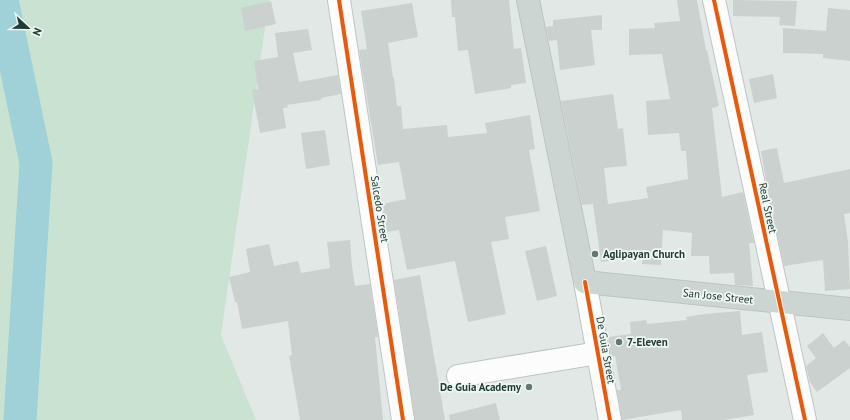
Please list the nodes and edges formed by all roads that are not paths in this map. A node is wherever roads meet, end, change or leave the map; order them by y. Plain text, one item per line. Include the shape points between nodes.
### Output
1 (339, 0) edge
2 (528, 0) edge
3 (714, 0) edge
4 (585, 282) junction
5 (779, 303) junction
6 (850, 309) edge
7 (598, 352) junction
8 (458, 376) dead end
9 (403, 420) edge
10 (610, 420) edge
11 (805, 420) edge

1 - 9 street, Salcedo Street
2 - 4 main road, De Guia Street
3 - 5 street, Real Street
4 - 5 main road, San Jose Street
4 - 7 street, De Guia Street
5 - 6 main road, San Jose Street
5 - 11 street, Real Street
7 - 8 street
7 - 10 street, De Guia Street

